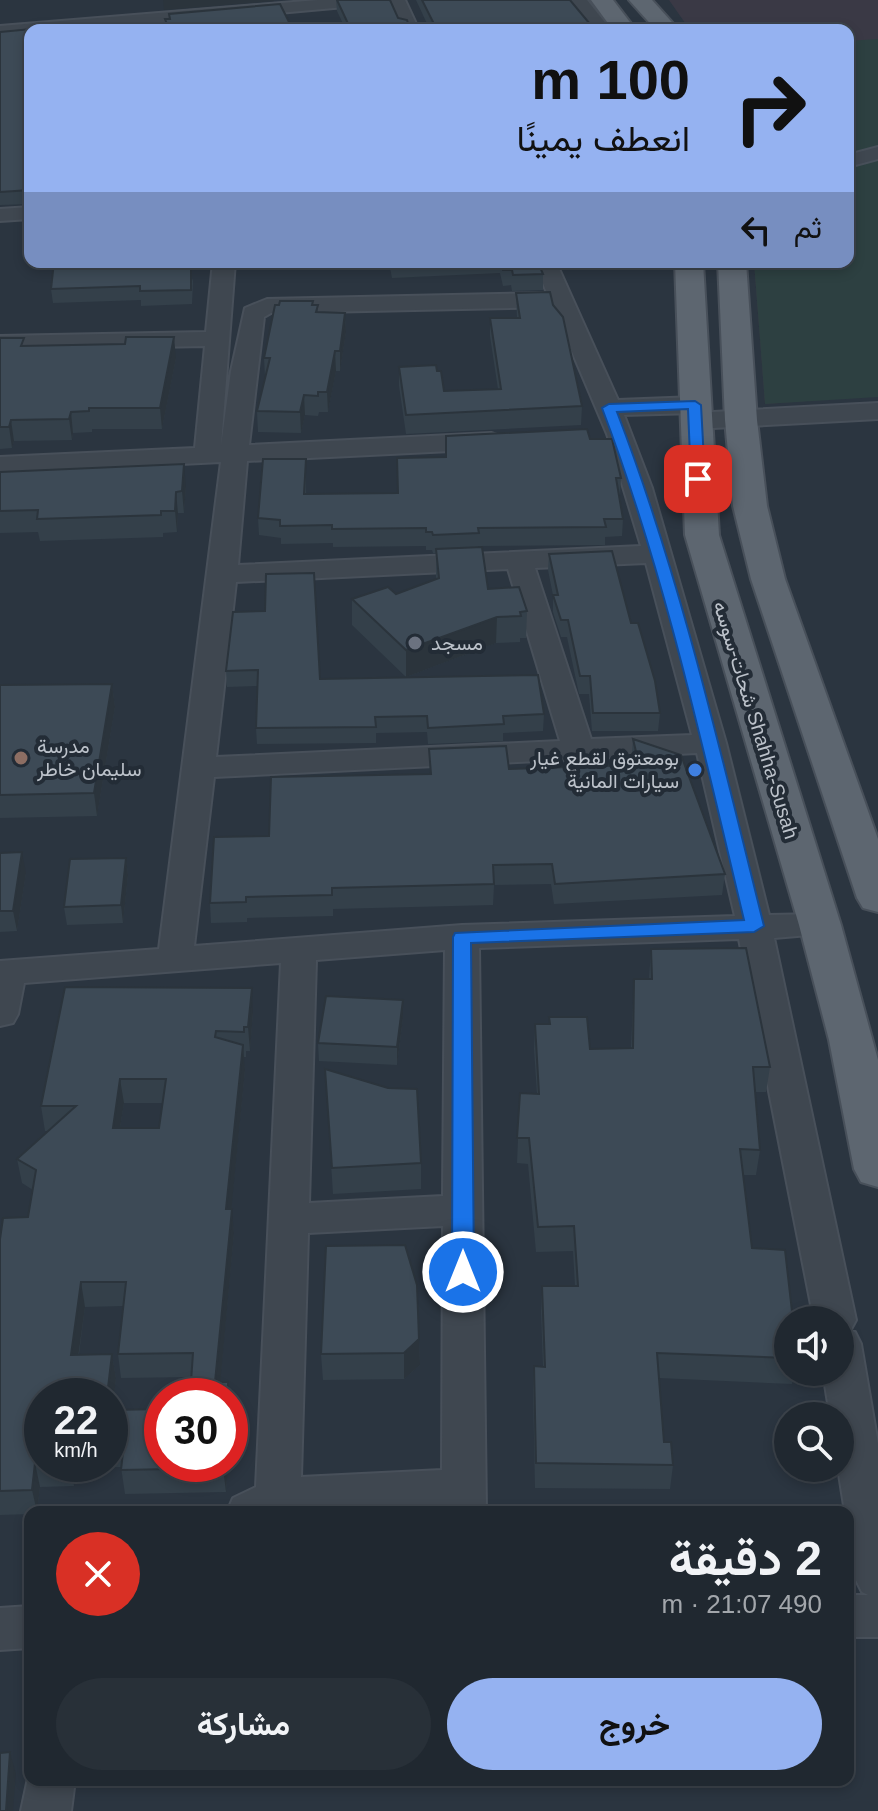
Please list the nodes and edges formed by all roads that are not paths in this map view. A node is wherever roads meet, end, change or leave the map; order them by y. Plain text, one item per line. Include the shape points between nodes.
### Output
1 (187, 0) edge
2 (382, 0) edge
3 (396, 0) edge
4 (578, 0) edge
5 (602, 0) edge
6 (640, 0) edge
7 (0, 14) edge
8 (134, 18) edge
9 (77, 24) edge
10 (407, 24) edge
11 (597, 24) edge
12 (620, 24) edge
13 (662, 24) edge
14 (24, 29) edge
15 (0, 32) edge
16 (854, 151) edge
17 (878, 153) edge
18 (854, 159) edge
19 (24, 213) edge
20 (0, 215) edge
21 (24, 227) edge
22 (0, 228) edge
23 (224, 268) edge
24 (547, 268) edge
25 (689, 268) edge
26 (732, 268) edge
27 (559, 300) junction
28 (218, 339) junction
29 (0, 343) edge
30 (878, 411) edge
31 (695, 413) junction
32 (741, 420) junction
33 (606, 426) junction
34 (512, 439) edge
35 (221, 454) junction
36 (0, 465) edge
37 (657, 554) junction
38 (519, 561) junction
39 (223, 574) junction
40 (710, 743) junction
41 (578, 749) junction
42 (196, 768) junction
43 (878, 898) edge
44 (820, 925) junction
45 (754, 926) junction
46 (462, 937) junction
47 (299, 950) junction
48 (175, 960) junction
49 (4, 972) edge
50 (0, 1014) edge
51 (878, 1169) edge
52 (463, 1210) junction
53 (289, 1219) junction
54 (832, 1306) edge
55 (847, 1386) edge
56 (464, 1500) edge
57 (264, 1504) edge
58 (878, 1578) edge
59 (854, 1616) edge
60 (878, 1616) edge
61 (24, 1627) edge
62 (0, 1629) edge
63 (49, 1786) edge
64 (46, 1811) edge

1 - 8 street
2 - 8 street
3 - 10 street
4 - 11 street
5 - 12 main road
6 - 13 main road
7 - 8 street
8 - 9 street
14 - 15 street
16 - 17 street
17 - 18 street
19 - 20 street
21 - 22 street
23 - 28 street
24 - 27 street
25 - 31 main road, شحات-سوسه Shahha-Susah
26 - 32 main road
27 - 33 street
27 - 35 street via 258,308
28 - 29 street
28 - 35 street
30 - 32 street
31 - 32 street
31 - 33 street
31 - 44 main road, شحات-سوسه Shahha-Susah via 699,508 710,566
32 - 43 main road via 750,506 768,579
33 - 37 street via 639,488
34 - 35 street
35 - 36 street
35 - 39 street
37 - 38 street
37 - 40 street
38 - 39 street
38 - 41 street
39 - 42 street
40 - 41 street
40 - 45 street
41 - 42 street
42 - 48 street
44 - 45 street
44 - 51 main road, شحات-سوسه Shahha-Susah
45 - 46 street
45 - 54 street
46 - 47 street
46 - 52 street
47 - 48 street
47 - 53 street
48 - 49 street
49 - 50 street
52 - 53 street
52 - 56 street
53 - 57 street
55 - 58 street
56 - 57 street
59 - 60 street
61 - 62 street
63 - 64 street

